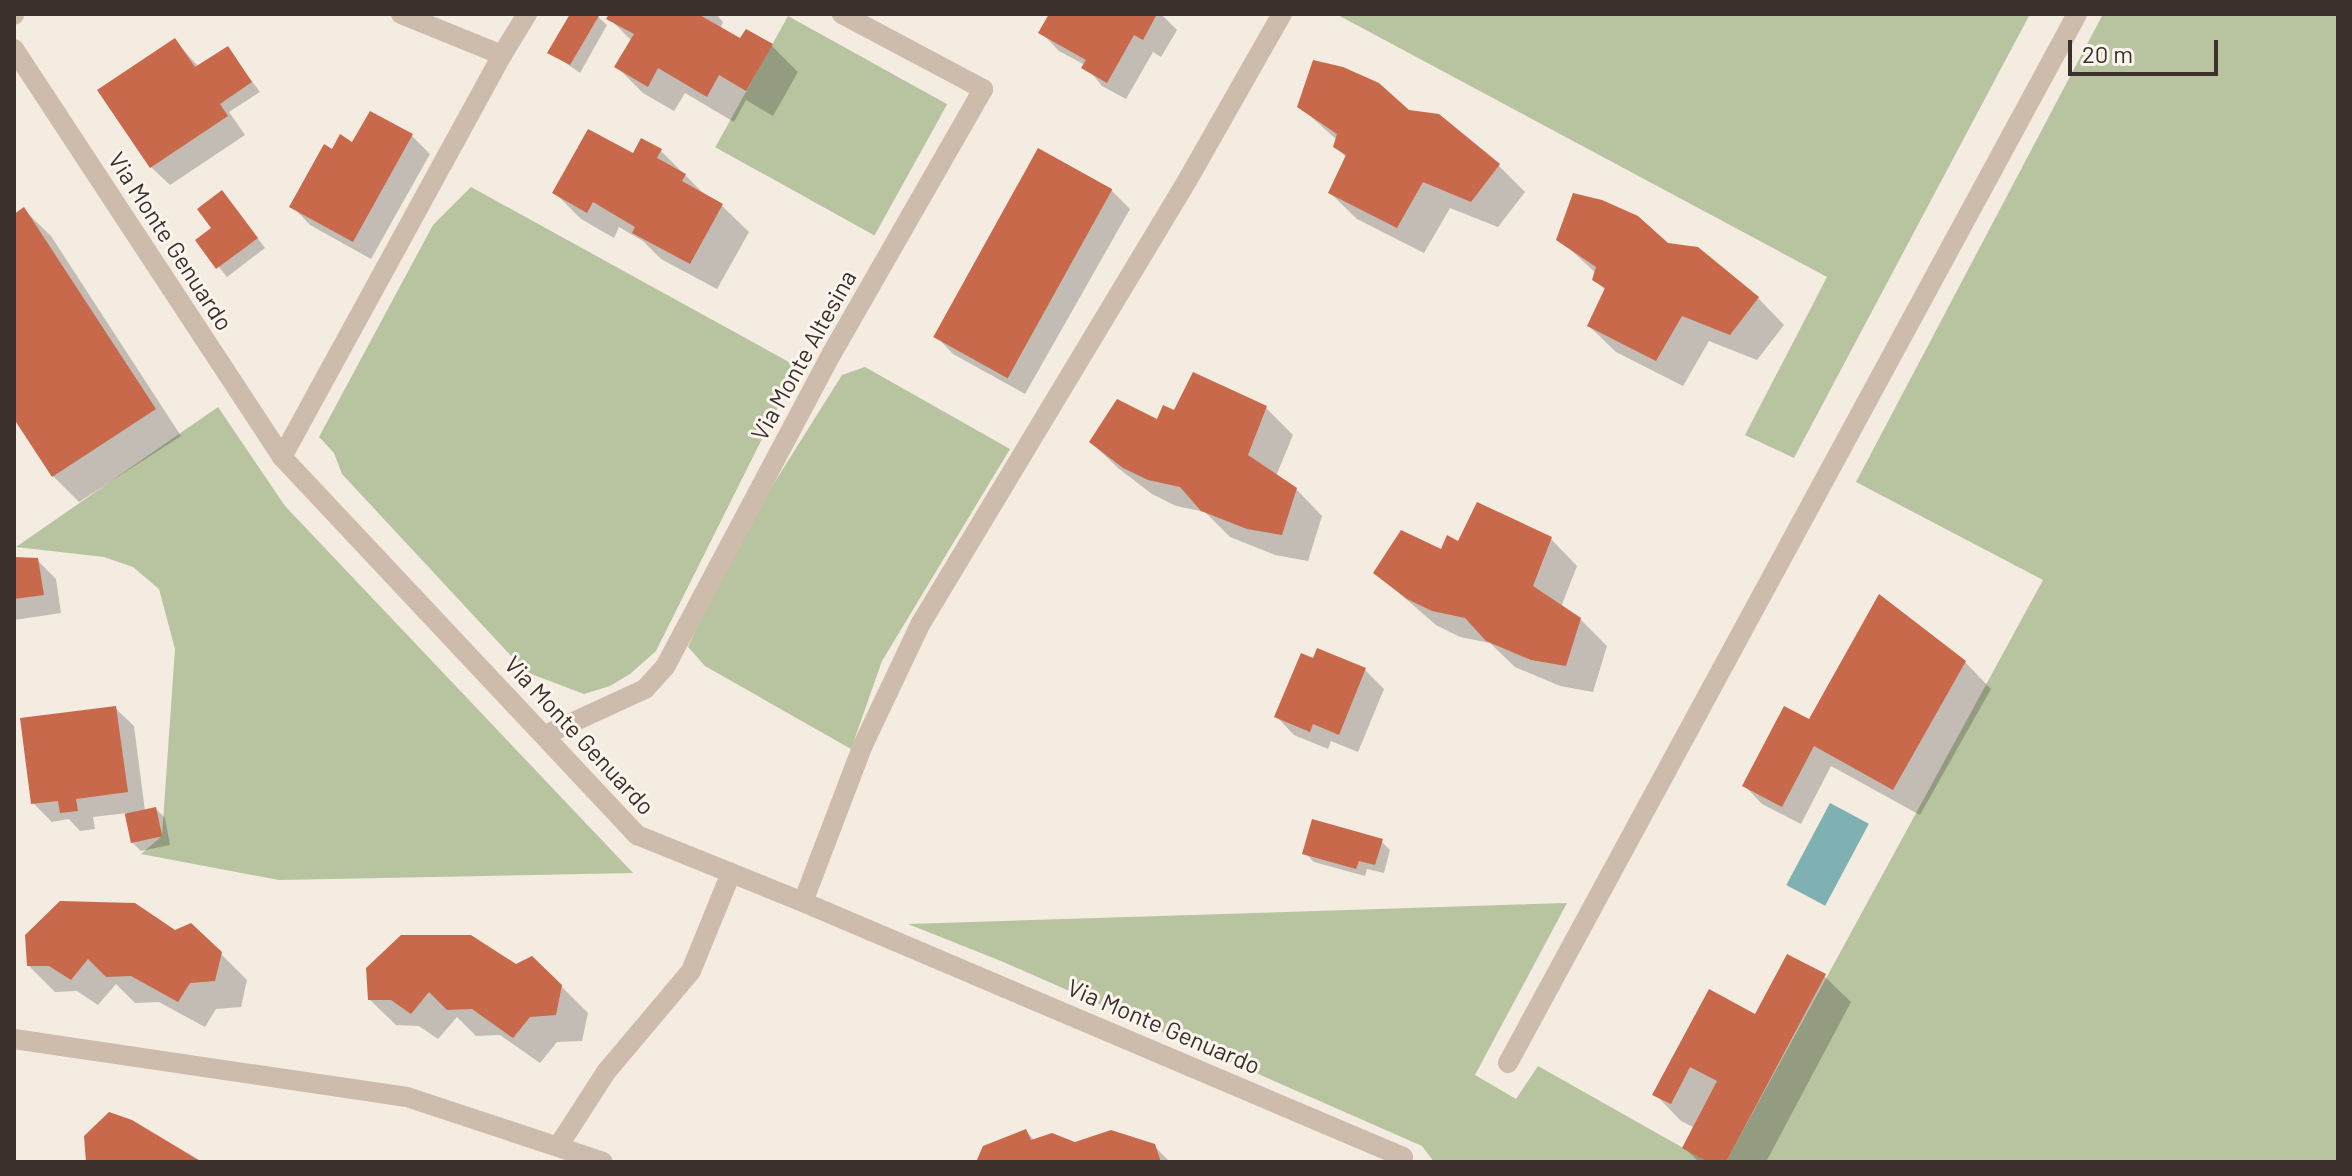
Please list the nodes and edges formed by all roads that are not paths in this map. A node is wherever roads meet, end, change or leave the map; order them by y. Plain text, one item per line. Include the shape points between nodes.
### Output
1 (401, 14) edge
2 (527, 14) edge
3 (842, 14) edge
4 (1282, 14) edge
5 (2077, 14) edge
6 (14, 49) edge
7 (502, 55) junction
8 (282, 457) junction
9 (545, 735) junction
10 (731, 873) junction
11 (803, 902) junction
12 (14, 1039) edge
13 (1508, 1063) dead end
14 (559, 1145) junction
15 (1403, 1157) dead end
16 (603, 1162) edge

1 - 7 street
2 - 7 street
3 - 9 street, Via Monte Altesina via 983,89 832,353 665,667 645,689
4 - 11 street via 921,623 863,745
5 - 13 street
6 - 8 street, Via Monte Genuardo
7 - 8 street
8 - 9 street, Via Monte Genuardo
9 - 10 street, Via Monte Genuardo via 637,835
10 - 11 street, Via Monte Genuardo
10 - 14 street via 691,971 606,1072
11 - 15 street, Via Monte Genuardo
12 - 14 street via 407,1097
14 - 16 street

